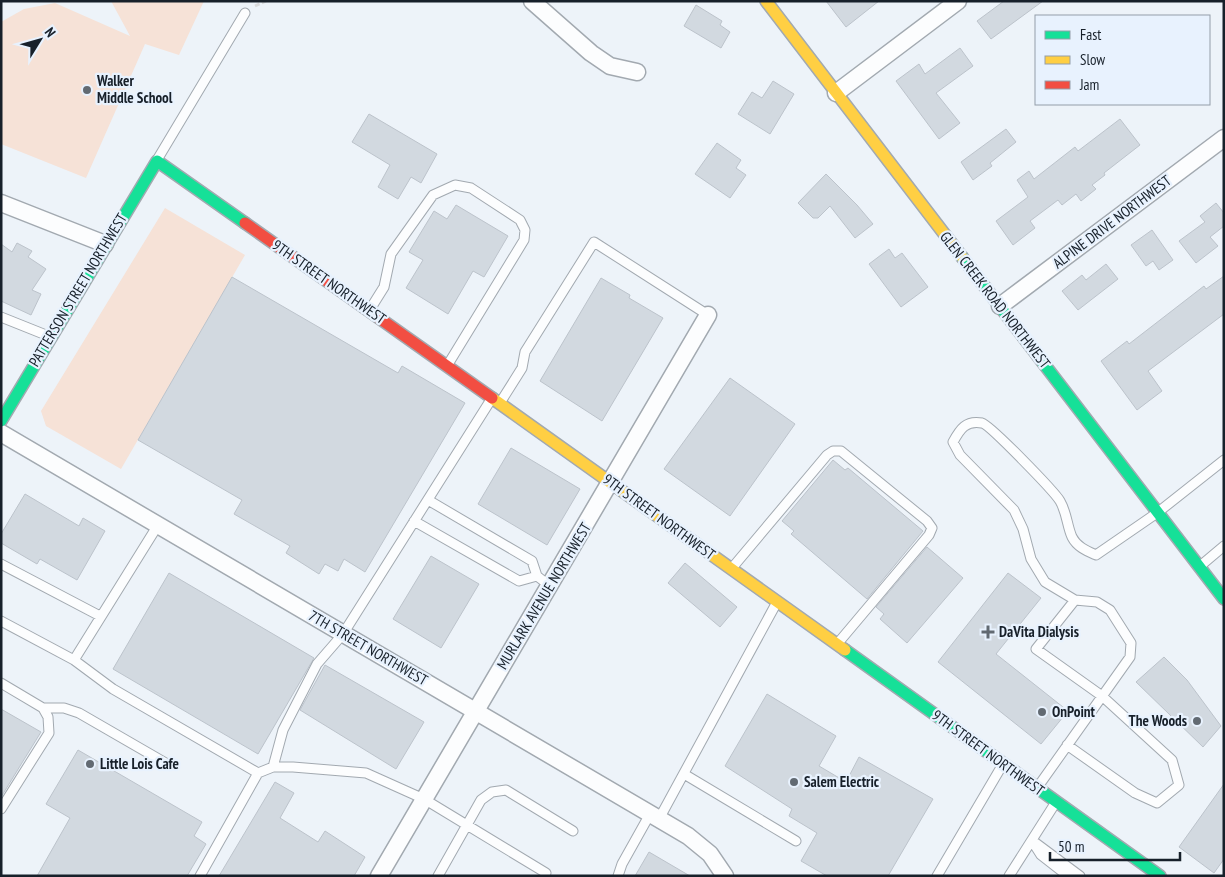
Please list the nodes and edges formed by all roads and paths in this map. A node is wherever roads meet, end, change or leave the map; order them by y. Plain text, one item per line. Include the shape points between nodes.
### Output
1 (532, 1) edge
2 (766, 1) edge
3 (958, 1) edge
4 (245, 13) dead end
5 (638, 72) dead end
6 (836, 93) junction
7 (1224, 138) edge
8 (157, 161) junction
9 (1, 203) edge
10 (105, 244) junction
11 (1000, 306) junction
12 (369, 311) junction
13 (708, 315) joint
14 (1, 317) edge
15 (51, 336) junction
16 (447, 366) junction
17 (496, 401) junction
18 (1, 421) edge
19 (1, 433) edge
20 (1224, 460) edge
21 (611, 482) junction
22 (428, 500) junction
23 (1157, 513) junction
24 (414, 521) junction
25 (158, 525) junction
26 (1224, 546) edge
27 (1, 564) edge
28 (1199, 567) junction
29 (732, 568) junction
30 (536, 576) junction
31 (550, 586) junction
32 (1224, 599) edge
33 (1075, 600) junction
34 (778, 602) junction
35 (100, 616) junction
36 (1, 621) edge
37 (343, 634) junction
38 (837, 644) junction
39 (74, 660) junction
40 (1, 683) edge
41 (1102, 696) junction
42 (43, 708) junction
43 (476, 711) junction
44 (1068, 745) junction
45 (1003, 763) junction
46 (169, 765) dead end
47 (273, 767) junction
48 (258, 774) junction
49 (684, 774) junction
50 (1037, 788) junction
51 (424, 799) junction
52 (1057, 802) junction
53 (1, 809) edge
54 (655, 817) junction
55 (466, 825) junction
56 (573, 831) dead end
57 (796, 841) dead end
58 (1033, 841) junction
59 (546, 873) dead end
60 (200, 876) edge
61 (380, 876) edge
62 (438, 876) edge
63 (618, 876) edge
64 (725, 876) edge
65 (937, 876) edge
66 (1009, 876) edge
67 (1068, 876) edge
68 (1080, 876) edge
69 (1160, 876) edge

1 - 5 street via 610,66
2 - 6 street, GLEN CREEK ROAD NORTHWEST
3 - 6 street
4 - 8 lane
6 - 11 street, GLEN CREEK ROAD NORTHWEST
7 - 11 street, ALPINE DRIVE NORTHWEST
8 - 10 street, PATTERSON STREET NORTHWEST
8 - 12 street, 9TH STREET NORTHWEST
9 - 10 street
10 - 15 street, PATTERSON STREET NORTHWEST
11 - 23 street, GLEN CREEK ROAD NORTHWEST
12 - 16 street, 9TH STREET NORTHWEST
12 - 16 lane via 384,287 391,254 433,195 455,185 471,188 520,220 525,230 524,240
13 - 17 lane via 594,242 525,352 522,368
13 - 21 street, MURLARK AVENUE NORTHWEST
14 - 15 lane
15 - 18 street, PATTERSON STREET NORTHWEST
16 - 17 street, 9TH STREET NORTHWEST
17 - 21 street, 9TH STREET NORTHWEST
17 - 22 lane
19 - 25 street, 7TH STREET NORTHWEST
20 - 23 lane
21 - 29 street, 9TH STREET NORTHWEST
21 - 31 street, MURLARK AVENUE NORTHWEST
22 - 24 lane
22 - 30 lane via 532,561
23 - 28 street, GLEN CREEK ROAD NORTHWEST
23 - 33 lane via 1096,554 1083,550 1072,538 1060,500 999,436 984,423 969,423 960,429 953,442 960,455 1014,510 1031,559 1045,582
24 - 30 lane via 519,581
24 - 37 lane
25 - 35 lane
25 - 37 street, 7TH STREET NORTHWEST
26 - 28 lane
27 - 35 lane
28 - 32 street, GLEN CREEK ROAD NORTHWEST
29 - 34 street, 9TH STREET NORTHWEST
29 - 38 lane via 826,455 841,451 932,528 930,535
30 - 31 lane
31 - 43 street, MURLARK AVENUE NORTHWEST
33 - 41 lane via 1097,602 1110,610 1131,643 1130,658
33 - 41 lane via 1036,649
34 - 38 street, 9TH STREET NORTHWEST
34 - 49 lane
35 - 39 lane
36 - 39 lane
37 - 43 street, 7TH STREET NORTHWEST
37 - 47 lane via 317,664 284,730
38 - 45 street, 9TH STREET NORTHWEST
39 - 48 lane via 113,689
40 - 42 lane
41 - 44 lane
41 - 44 lane via 1172,760 1179,785 1157,803 1135,793
42 - 46 lane via 64,708 78,713
42 - 53 lane via 48,717 49,733
43 - 51 street, MURLARK AVENUE NORTHWEST
43 - 54 street, 7TH STREET NORTHWEST
44 - 50 lane
45 - 50 street, 9TH STREET NORTHWEST
45 - 65 lane
47 - 48 lane
47 - 51 lane via 366,773
48 - 60 lane
49 - 54 lane
49 - 57 lane
50 - 52 street, 9TH STREET NORTHWEST
51 - 55 lane
51 - 61 street, MURLARK AVENUE NORTHWEST
52 - 58 lane
52 - 69 street, 9TH STREET NORTHWEST
54 - 63 lane via 622,864
54 - 64 street, 7TH STREET NORTHWEST via 688,836 710,854
55 - 56 lane via 481,800 492,792 506,790
55 - 59 lane
55 - 62 lane
58 - 66 lane
58 - 67 lane via 1041,854
58 - 68 lane

